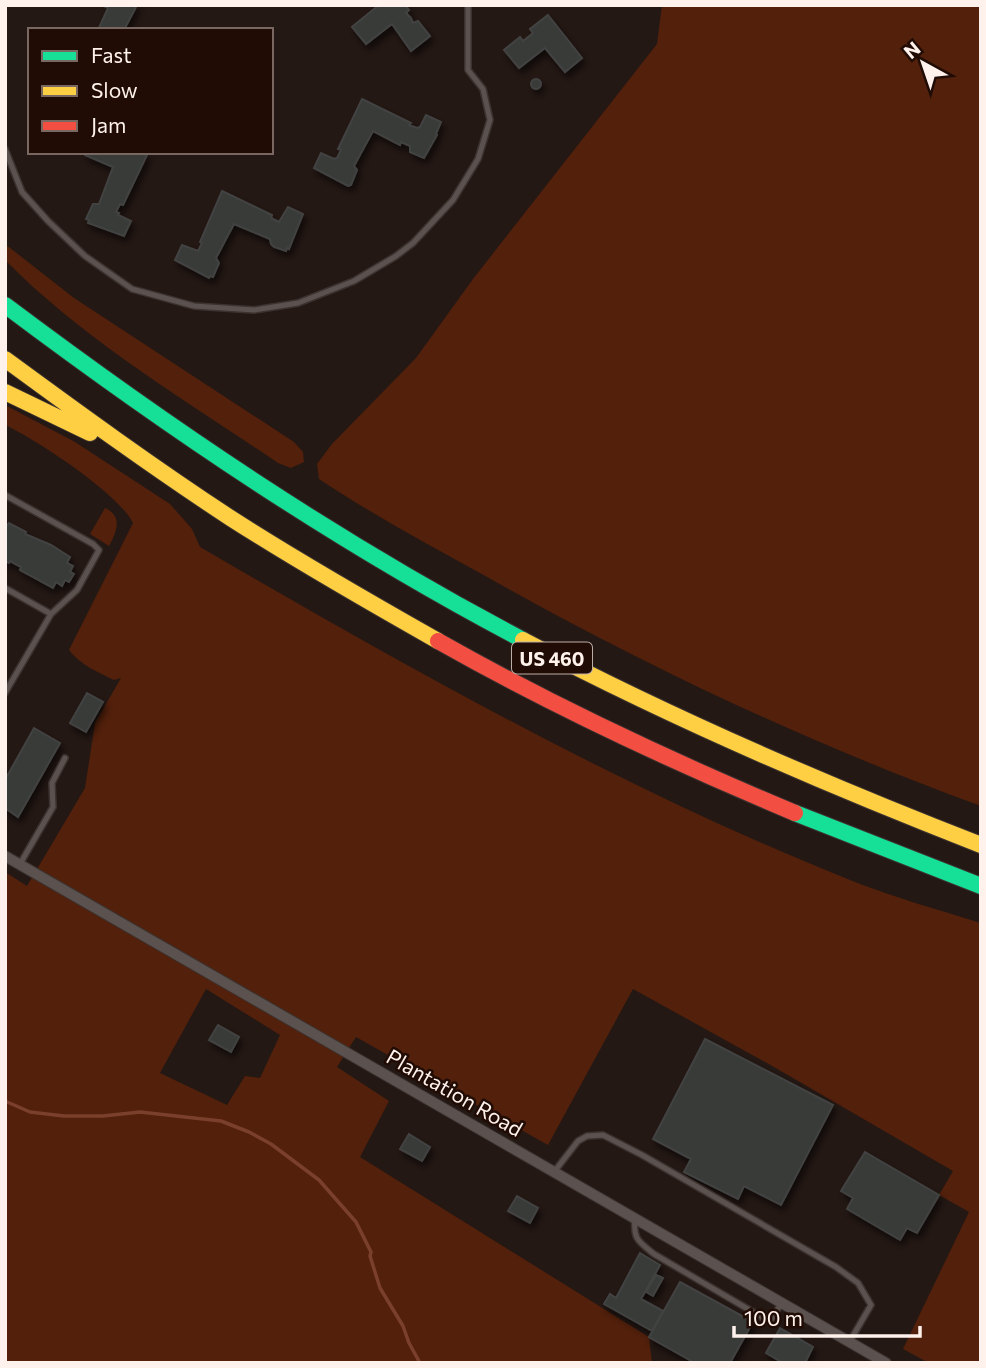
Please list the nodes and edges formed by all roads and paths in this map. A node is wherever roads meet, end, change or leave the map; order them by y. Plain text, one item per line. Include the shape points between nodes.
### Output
1 (468, 5) edge
2 (5, 149) edge
3 (5, 305) edge
4 (5, 359) edge
5 (5, 392) edge
6 (154, 467) junction
7 (5, 495) edge
8 (5, 587) edge
9 (51, 614) junction
10 (5, 693) edge
11 (65, 758) dead end
12 (981, 845) edge
13 (5, 856) edge
14 (20, 864) junction
15 (981, 886) edge
16 (554, 1172) junction
17 (635, 1218) junction
18 (782, 1302) junction
19 (849, 1341) junction
20 (886, 1363) edge

1 - 2 lane via 468,70 484,89 490,120 478,159 453,200 414,243 354,281 298,303 254,310 194,306 132,289 85,257 48,221 22,192
3 - 12 highway, US 460 via 151,415 309,519 447,601 716,738
4 - 6 highway, US 460
5 - 6 highway
6 - 15 highway, US 460 via 247,530 371,604 555,705 750,796
7 - 9 lane via 98,548 77,590
8 - 9 lane
9 - 10 lane
11 - 14 lane via 52,783 53,807
13 - 14 street, Plantation Road
14 - 16 street, Plantation Road
16 - 17 street, Plantation Road
16 - 19 lane via 587,1136 603,1135 642,1155 858,1283 871,1305
17 - 18 street, Plantation Road
17 - 18 lane via 635,1237 647,1249 770,1322
18 - 19 street, Plantation Road
19 - 20 street, Plantation Road

